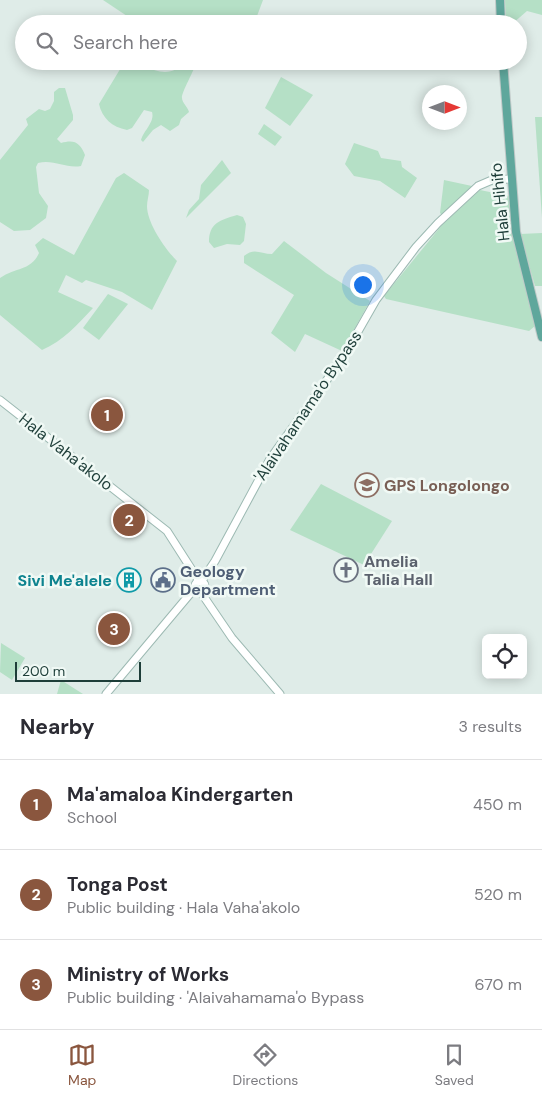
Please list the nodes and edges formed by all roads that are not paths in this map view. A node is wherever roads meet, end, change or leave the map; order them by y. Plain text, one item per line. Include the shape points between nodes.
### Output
1 (500, 0) edge
2 (501, 15) edge
3 (504, 70) edge
4 (510, 180) junction
5 (542, 338) edge
6 (0, 400) edge
7 (191, 571) junction
8 (208, 573) junction
9 (200, 586) junction
10 (188, 599) junction
11 (208, 603) junction
12 (106, 694) edge
13 (280, 694) edge

1 - 2 main road
3 - 4 main road, Hala Hihifo
4 - 5 main road, Hala Hihifo via 516,232
4 - 8 main road, 'Alaivahamama'o Bypass via 492,180 478,186 416,247 376,300 344,356 270,458
6 - 7 main road, Hala Vaha'akolo via 160,524 172,537
7 - 8 main road
7 - 9 main road, Hala Vaha'akolo
8 - 9 main road, 'Alaivahamama'o Bypass
9 - 10 main road
9 - 11 main road, Hala Vaha'akolo
10 - 11 main road via 200,597
10 - 12 main road
11 - 13 main road, Hala Vaha'akolo via 232,638

